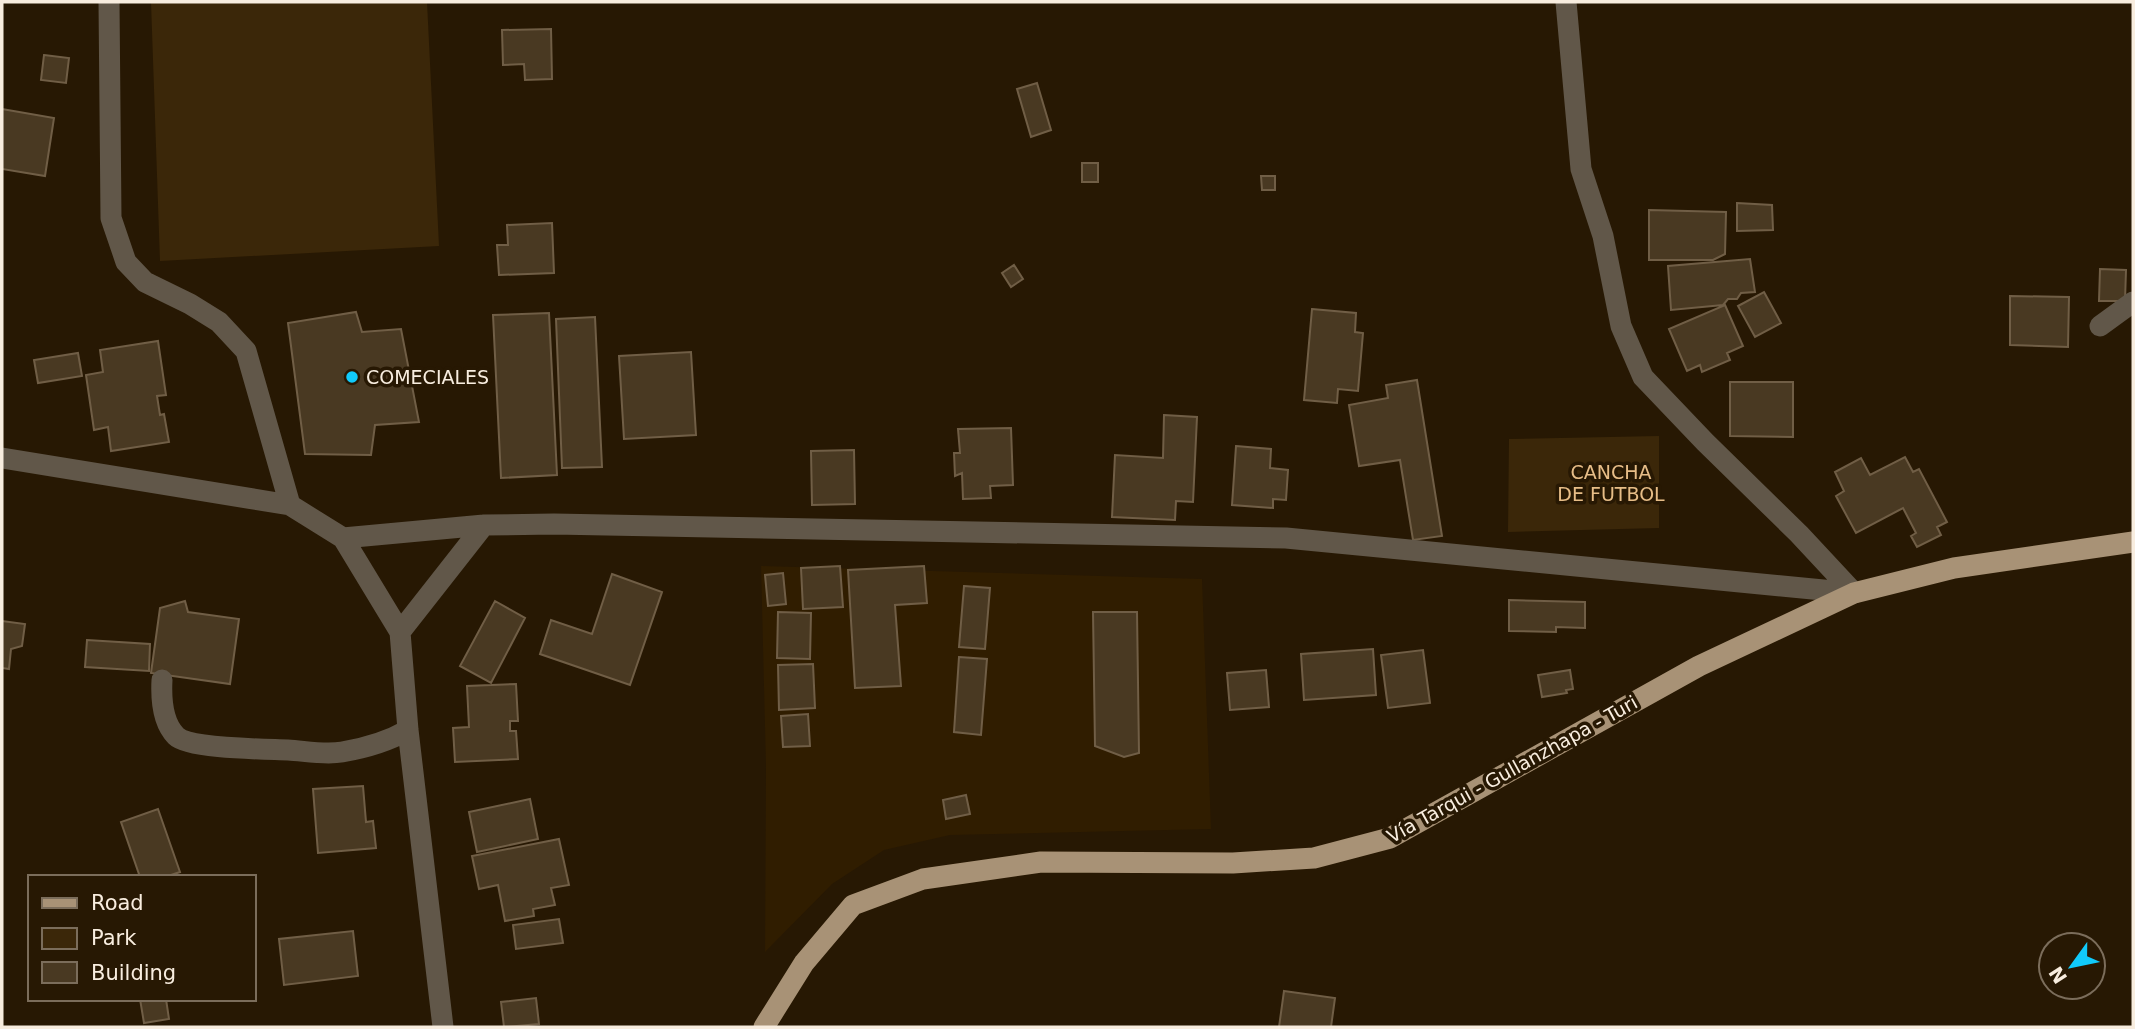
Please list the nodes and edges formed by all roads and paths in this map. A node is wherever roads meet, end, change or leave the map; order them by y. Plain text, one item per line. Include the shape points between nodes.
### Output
1 (109, 2) edge
2 (1566, 2) edge
3 (2133, 302) edge
4 (2100, 326) dead end
5 (2, 458) edge
6 (290, 505) junction
7 (484, 526) junction
8 (343, 538) junction
9 (2133, 542) edge
10 (1854, 593) junction
11 (400, 632) junction
12 (162, 680) dead end
13 (408, 730) junction
14 (443, 1027) edge
15 (764, 1027) edge

1 - 6 street via 111,218 126,262 145,282 219,322 246,351
2 - 10 street via 1581,169 1603,236 1621,326 1643,377
3 - 4 street
5 - 6 street
6 - 8 street
7 - 8 street
7 - 10 street via 1286,538
7 - 11 street
8 - 11 street
9 - 10 main road, Vía Tarqui - Gullanzhapa - Turi via 1954,568
10 - 15 main road, Vía Tarqui - Gullanzhapa - Turi via 1699,666 1390,838 1314,858 1233,863 1041,862 923,878 853,905 804,963
11 - 13 street
12 - 13 street via 167,724 178,739 243,749 339,753 387,742
13 - 14 street

